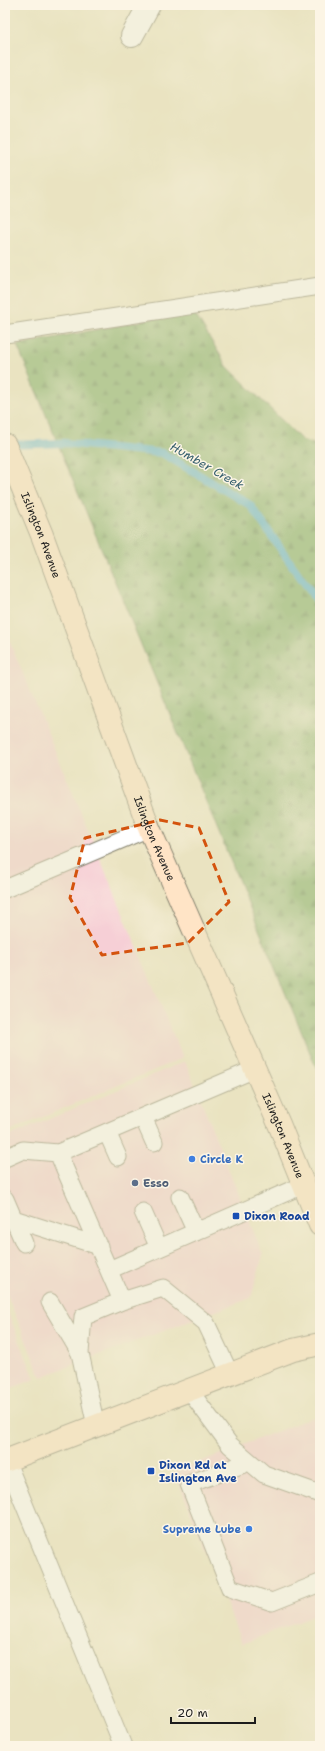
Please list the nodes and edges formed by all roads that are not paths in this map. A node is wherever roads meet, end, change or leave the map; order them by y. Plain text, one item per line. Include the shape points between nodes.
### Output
1 (149, 5) edge
2 (132, 36) dead end
3 (320, 286) edge
4 (5, 334) edge
5 (5, 445) edge
6 (149, 828) junction
7 (5, 889) edge
8 (255, 1069) junction
9 (143, 1117) junction
10 (107, 1132) junction
11 (154, 1142) dead end
12 (58, 1153) junction
13 (118, 1157) dead end
14 (5, 1158) edge
15 (303, 1184) junction
16 (180, 1197) dead end
17 (5, 1199) edge
18 (143, 1212) dead end
19 (14, 1219) junction
20 (320, 1225) edge
21 (196, 1232) junction
22 (24, 1243) dead end
23 (99, 1246) junction
24 (159, 1248) junction
25 (109, 1270) junction
26 (122, 1301) junction
27 (50, 1302) dead end
28 (320, 1344) edge
29 (80, 1353) junction
30 (230, 1374) junction
31 (188, 1390) junction
32 (96, 1426) junction
33 (6, 1461) edge
34 (250, 1462) junction
35 (320, 1494) edge
36 (320, 1583) edge
37 (123, 1746) edge

1 - 2 street
3 - 4 lane
5 - 6 main road, Islington Avenue via 42,536
6 - 7 lane
6 - 8 main road, Islington Avenue
8 - 9 lane
8 - 15 main road, Islington Avenue
9 - 10 lane
9 - 11 lane
10 - 12 lane
10 - 13 lane
12 - 14 lane via 23,1150
12 - 23 lane
15 - 20 main road, Islington Avenue
15 - 21 lane
16 - 21 lane
17 - 19 lane
18 - 24 lane
19 - 22 lane
19 - 23 lane
21 - 24 lane
23 - 25 lane
24 - 25 lane
25 - 26 lane
26 - 29 lane via 84,1317
26 - 30 lane via 163,1288 206,1323
27 - 29 lane
28 - 30 main road via 293,1350
29 - 32 lane
30 - 31 main road
31 - 32 main road
31 - 34 lane via 230,1445
32 - 33 main road
33 - 37 lane
34 - 35 lane via 264,1474
34 - 36 lane via 189,1484 230,1588 272,1602

